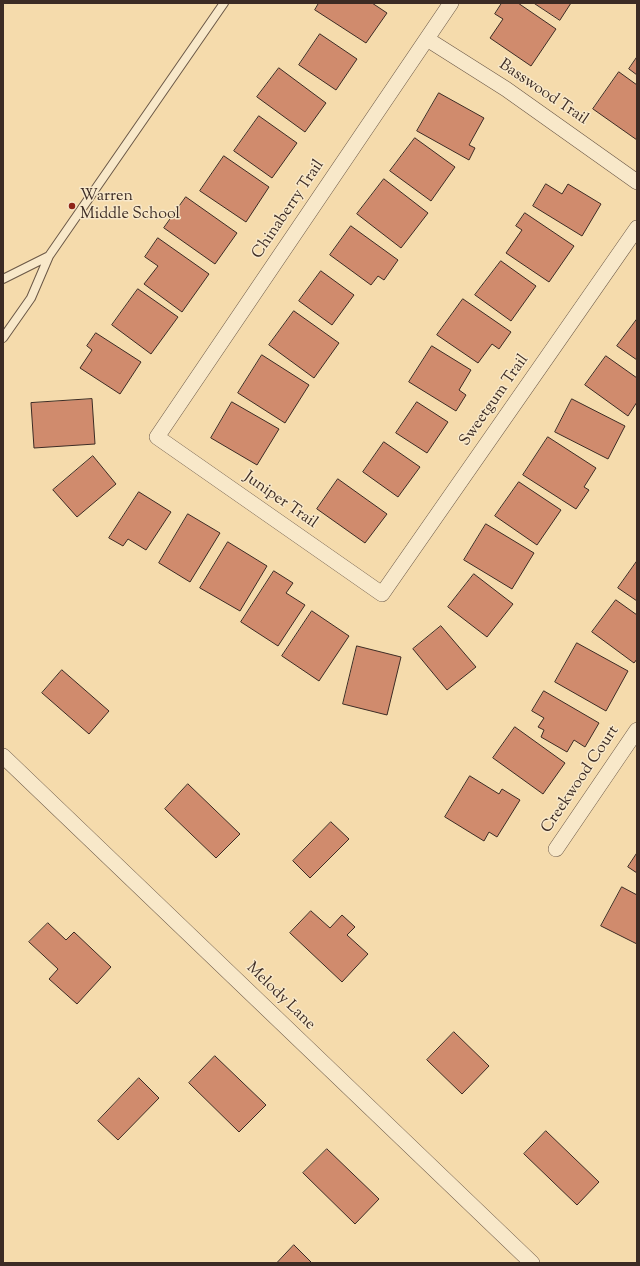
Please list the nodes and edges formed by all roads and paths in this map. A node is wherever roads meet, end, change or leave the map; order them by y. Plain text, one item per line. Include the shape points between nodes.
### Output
1 (224, 3) edge
2 (451, 3) edge
3 (427, 39) junction
4 (637, 182) edge
5 (637, 228) edge
6 (49, 256) junction
7 (3, 279) edge
8 (3, 338) edge
9 (157, 437) joint
10 (382, 594) joint
11 (637, 730) edge
12 (3, 756) edge
13 (556, 849) dead end
14 (532, 1263) edge

1 - 6 lane
2 - 3 street, Chinaberry Trail
3 - 4 street, Basswood Trail via 506,89
3 - 9 street, Chinaberry Trail
5 - 10 street, Sweetgum Trail
6 - 7 lane
6 - 8 lane via 31,298
9 - 10 street, Juniper Trail
11 - 13 street, Creekwood Court
12 - 14 street, Melody Lane

